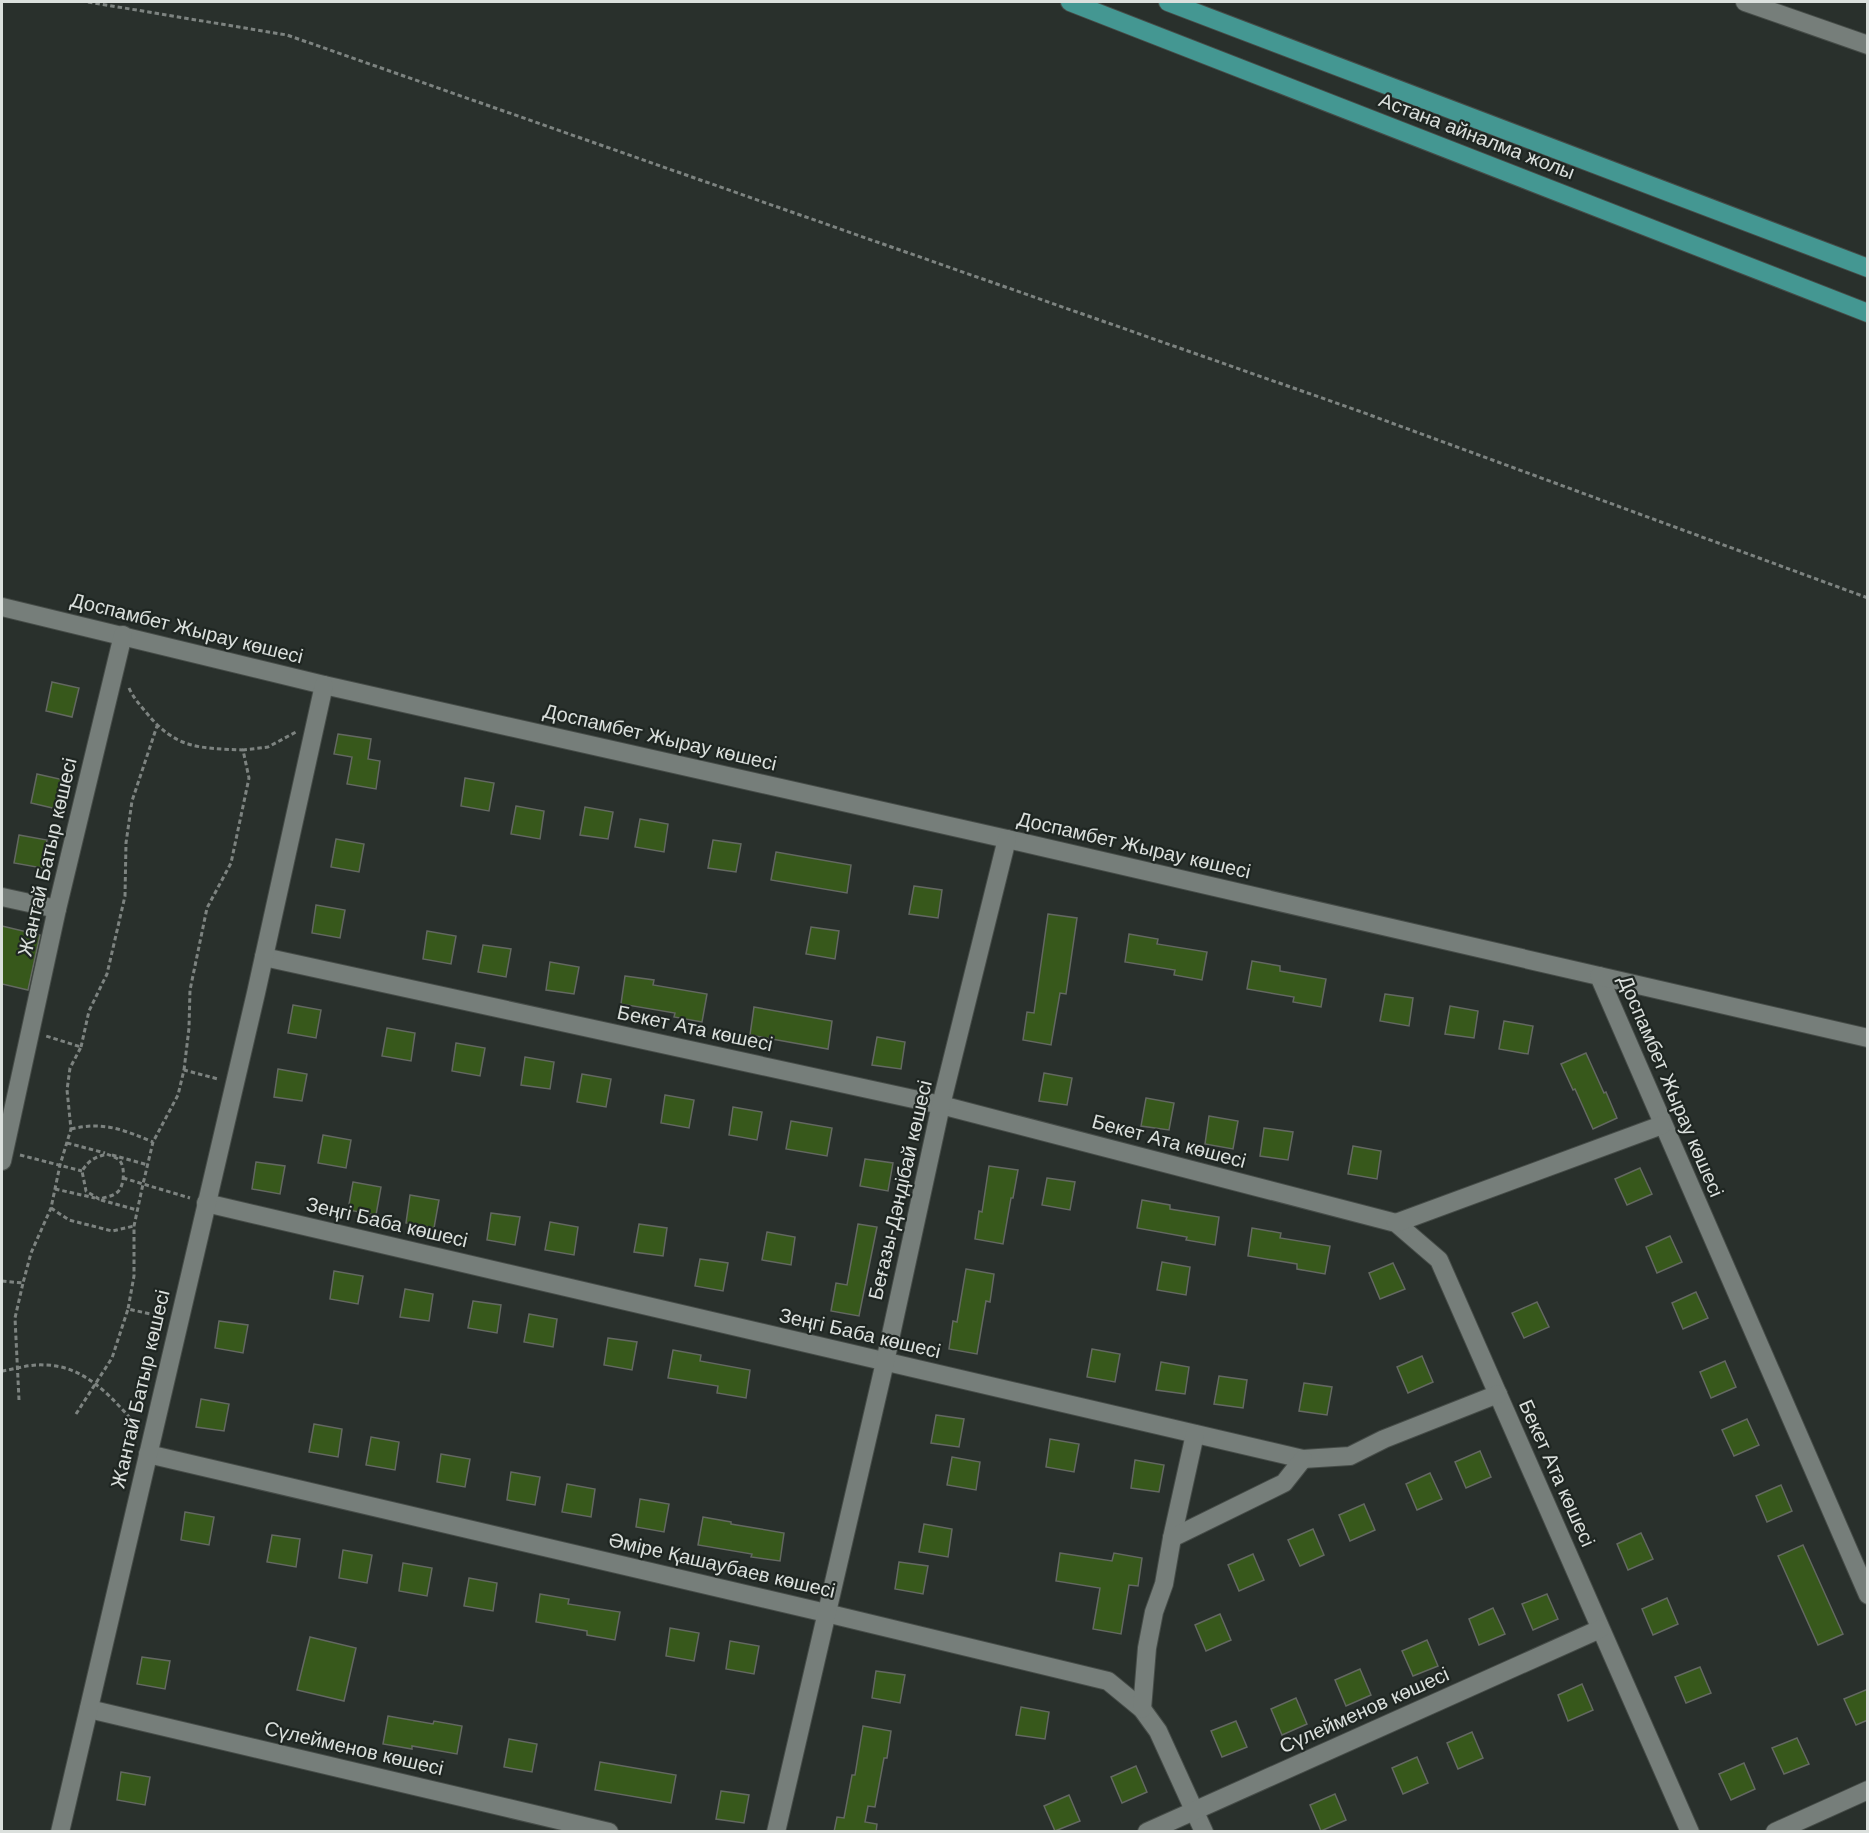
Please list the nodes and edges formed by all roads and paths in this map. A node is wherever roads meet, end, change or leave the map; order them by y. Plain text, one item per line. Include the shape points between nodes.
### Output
1 (88, 2) edge
2 (1070, 2) edge
3 (1168, 2) edge
4 (1745, 2) edge
5 (1868, 45) edge
6 (1868, 268) edge
7 (1868, 313) edge
8 (1868, 598) edge
9 (2, 607) edge
10 (123, 635) junction
11 (117, 663) junction
12 (324, 685) junction
13 (315, 724) junction
14 (157, 726) junction
15 (243, 750) junction
16 (1007, 839) junction
17 (2, 897) edge
18 (57, 909) junction
19 (264, 957) junction
20 (1599, 976) junction
21 (30, 1031) junction
22 (1868, 1038) edge
23 (81, 1047) junction
24 (184, 1070) junction
25 (234, 1084) junction
26 (941, 1105) junction
27 (1662, 1125) junction
28 (71, 1129) junction
29 (153, 1142) junction
30 (67, 1143) junction
31 (107, 1154) junction
32 (2, 1155) edge
33 (148, 1164) junction
34 (60, 1165) junction
35 (82, 1171) junction
36 (123, 1178) junction
37 (143, 1184) junction
38 (54, 1188) junction
39 (99, 1199) junction
40 (206, 1203) junction
41 (51, 1208) junction
42 (137, 1210) junction
43 (1396, 1223) junction
44 (134, 1226) junction
45 (2, 1281) edge
46 (23, 1283) junction
47 (128, 1309) junction
48 (178, 1320) junction
49 (885, 1362) junction
50 (17, 1369) junction
51 (2, 1371) edge
52 (96, 1384) junction
53 (1497, 1394) junction
54 (19, 1400) dead end
55 (76, 1414) dead end
56 (1195, 1434) junction
57 (149, 1448) junction
58 (1303, 1459) junction
59 (1172, 1538) junction
60 (1868, 1595) edge
61 (826, 1613) junction
62 (1600, 1629) junction
63 (88, 1709) junction
64 (1142, 1709) junction
65 (1868, 1790) edge
66 (1195, 1810) junction
67 (60, 1832) edge
68 (609, 1832) edge
69 (776, 1832) edge
70 (1147, 1832) edge
71 (1204, 1832) edge
72 (1690, 1832) edge
73 (1775, 1832) edge

1 - 8 path via 287,35 1347,407
2 - 7 highway, Астана айналма жолы
3 - 6 highway, Астана айналма жолы
4 - 5 street
9 - 10 street, Доспамбет Жырау көшесі
10 - 11 street, Жантай Батыр көшесі
10 - 12 street, Доспамбет Жырау көшесі
11 - 14 path via 132,694
11 - 18 street, Жантай Батыр көшесі
12 - 13 street, Жантай Батыр көшесі
12 - 16 street, Доспамбет Жырау көшесі
13 - 15 path via 268,747
13 - 19 street, Жантай Батыр көшесі
14 - 15 path via 173,739 204,748
14 - 23 path via 132,801 125,896 110,963 89,1011
15 - 24 path via 249,778 231,863 207,908 190,990
16 - 20 street, Доспамбет Жырау көшесі
16 - 26 street, Беғазы-Дәндібай көшесі
17 - 18 street
18 - 21 street, Жантай Батыр көшесі
19 - 25 street, Жантай Батыр көшесі
19 - 26 street, Бекет Ата көшесі
20 - 22 street
20 - 27 street, Доспамбет Жырау көшесі
21 - 23 path
21 - 32 street, Жантай Батыр көшесі
23 - 28 path via 70,1068 67,1090
24 - 25 path
24 - 29 path via 178,1095
25 - 40 street, Жантай Батыр көшесі
26 - 43 street, Бекет Ата көшесі
26 - 49 street, Беғазы-Дәндібай көшесі
27 - 43 street
27 - 60 street, Доспамбет Жырау көшесі
28 - 29 path via 105,1125
28 - 30 path
29 - 33 path
30 - 31 path
30 - 34 path
31 - 33 path
31 - 35 path via 94,1157
31 - 36 path via 120,1161
32 - 34 path via 27,1156
33 - 37 path
34 - 35 path
34 - 38 path
35 - 39 path via 86,1191
36 - 37 path
36 - 39 path via 120,1189
37 - 40 path
37 - 42 path
38 - 39 path
38 - 41 path
39 - 42 path
40 - 48 street, Жантай Батыр көшесі
40 - 49 street, Зеңгі Баба көшесі
41 - 44 path via 69,1220 112,1231
41 - 46 path
42 - 44 path
43 - 53 street, Бекет Ата көшесі via 1439,1260
44 - 47 path via 134,1276
45 - 46 path
46 - 50 path via 15,1318
47 - 48 path
47 - 52 path via 112,1358
48 - 57 street, Жантай Батыр көшесі
49 - 56 street, Зеңгі Баба көшесі
49 - 61 street, Беғазы-Дәндібай көшесі
50 - 51 path
50 - 52 path via 44,1365 76,1371
50 - 54 path
52 - 55 path
52 - 57 path via 121,1407
53 - 58 street, Зеңгі Баба көшесі via 1350,1456
53 - 62 street, Бекет Ата көшесі
56 - 58 street, Зеңгі Баба көшесі
56 - 59 street
57 - 61 street, Әміре Қашаубаев көшесі
57 - 63 street, Жантай Батыр көшесі
58 - 59 street via 1284,1483
59 - 64 street via 1164,1584 1154,1612
61 - 64 street, Әміре Қашаубаев көшесі via 1108,1681
61 - 69 street, Беғазы-Дәндібай көшесі
62 - 66 street, Сүлейменов көшесі
62 - 72 street, Бекет Ата көшесі
63 - 67 street, Жантай Батыр көшесі
63 - 68 street, Сүлейменов көшесі
64 - 66 street, Әміре Қашаубаев көшесі via 1158,1731
65 - 73 street
66 - 70 street, Сүлейменов көшесі
66 - 71 street, Әміре Қашаубаев көшесі

